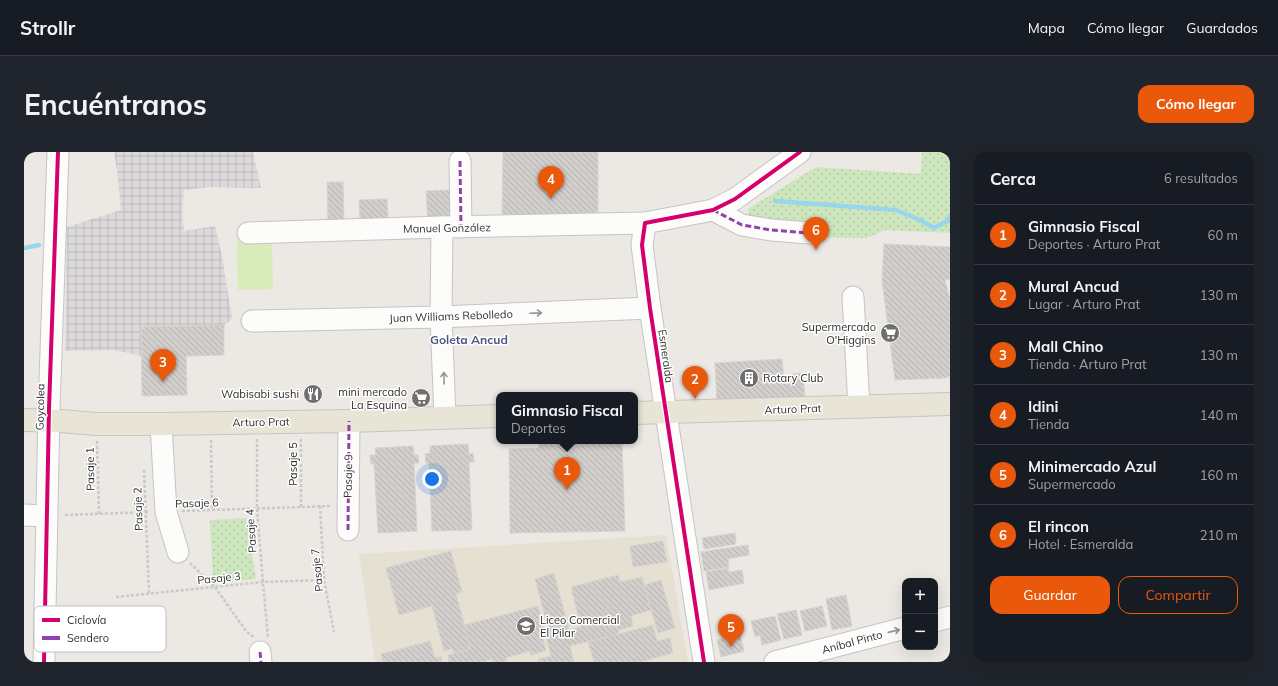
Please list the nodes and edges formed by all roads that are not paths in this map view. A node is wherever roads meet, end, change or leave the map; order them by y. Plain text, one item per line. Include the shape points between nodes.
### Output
1 (58, 152) edge
2 (800, 152) edge
3 (460, 161) dead end
4 (713, 210) junction
5 (646, 223) junction
6 (451, 227) junction
7 (248, 233) dead end
8 (809, 233) dead end
9 (853, 297) dead end
10 (650, 308) junction
11 (441, 317) junction
12 (252, 321) dead end
13 (950, 404) edge
14 (859, 407) junction
15 (638, 412) edge
16 (665, 412) junction
17 (496, 416) edge
18 (446, 417) junction
19 (24, 420) edge
20 (49, 421) junction
21 (349, 421) junction
22 (161, 424) junction
23 (24, 515) edge
24 (47, 516) junction
25 (348, 530) dead end
26 (178, 552) road end
27 (45, 606) edge
28 (950, 617) edge
29 (938, 620) edge
30 (902, 629) edge
31 (44, 652) edge
32 (44, 662) edge
33 (704, 662) edge
34 (775, 662) edge

1 - 20 street, Goycolea
2 - 4 street via 736,199
3 - 6 street
4 - 5 street
4 - 8 street via 742,226
5 - 6 street, Manuel González
5 - 10 street, Esmeralda via 642,245
6 - 7 street, Manuel González
6 - 11 street
9 - 14 street
11 -> 10 street, Juan Williams Rebolledo
10 - 16 street, Esmeralda
11 - 12 street, Juan Williams Rebolledo
18 -> 11 street
13 - 14 main road, Arturo Prat
14 - 16 main road, Arturo Prat
15 - 16 main road, Arturo Prat
16 - 33 street, Esmeralda
17 - 18 main road, Arturo Prat
18 - 21 main road, Arturo Prat
19 - 20 main road, Arturo Prat
20 - 22 main road, Arturo Prat
20 - 24 street, Goycolea
21 - 22 main road, Arturo Prat
21 - 25 street, Pasaje 9
22 - 26 street via 156,512
23 - 24 street
24 - 27 street, Goycolea
28 - 29 street
34 -> 30 street, Aníbal Pinto
31 - 32 street, Goycolea

